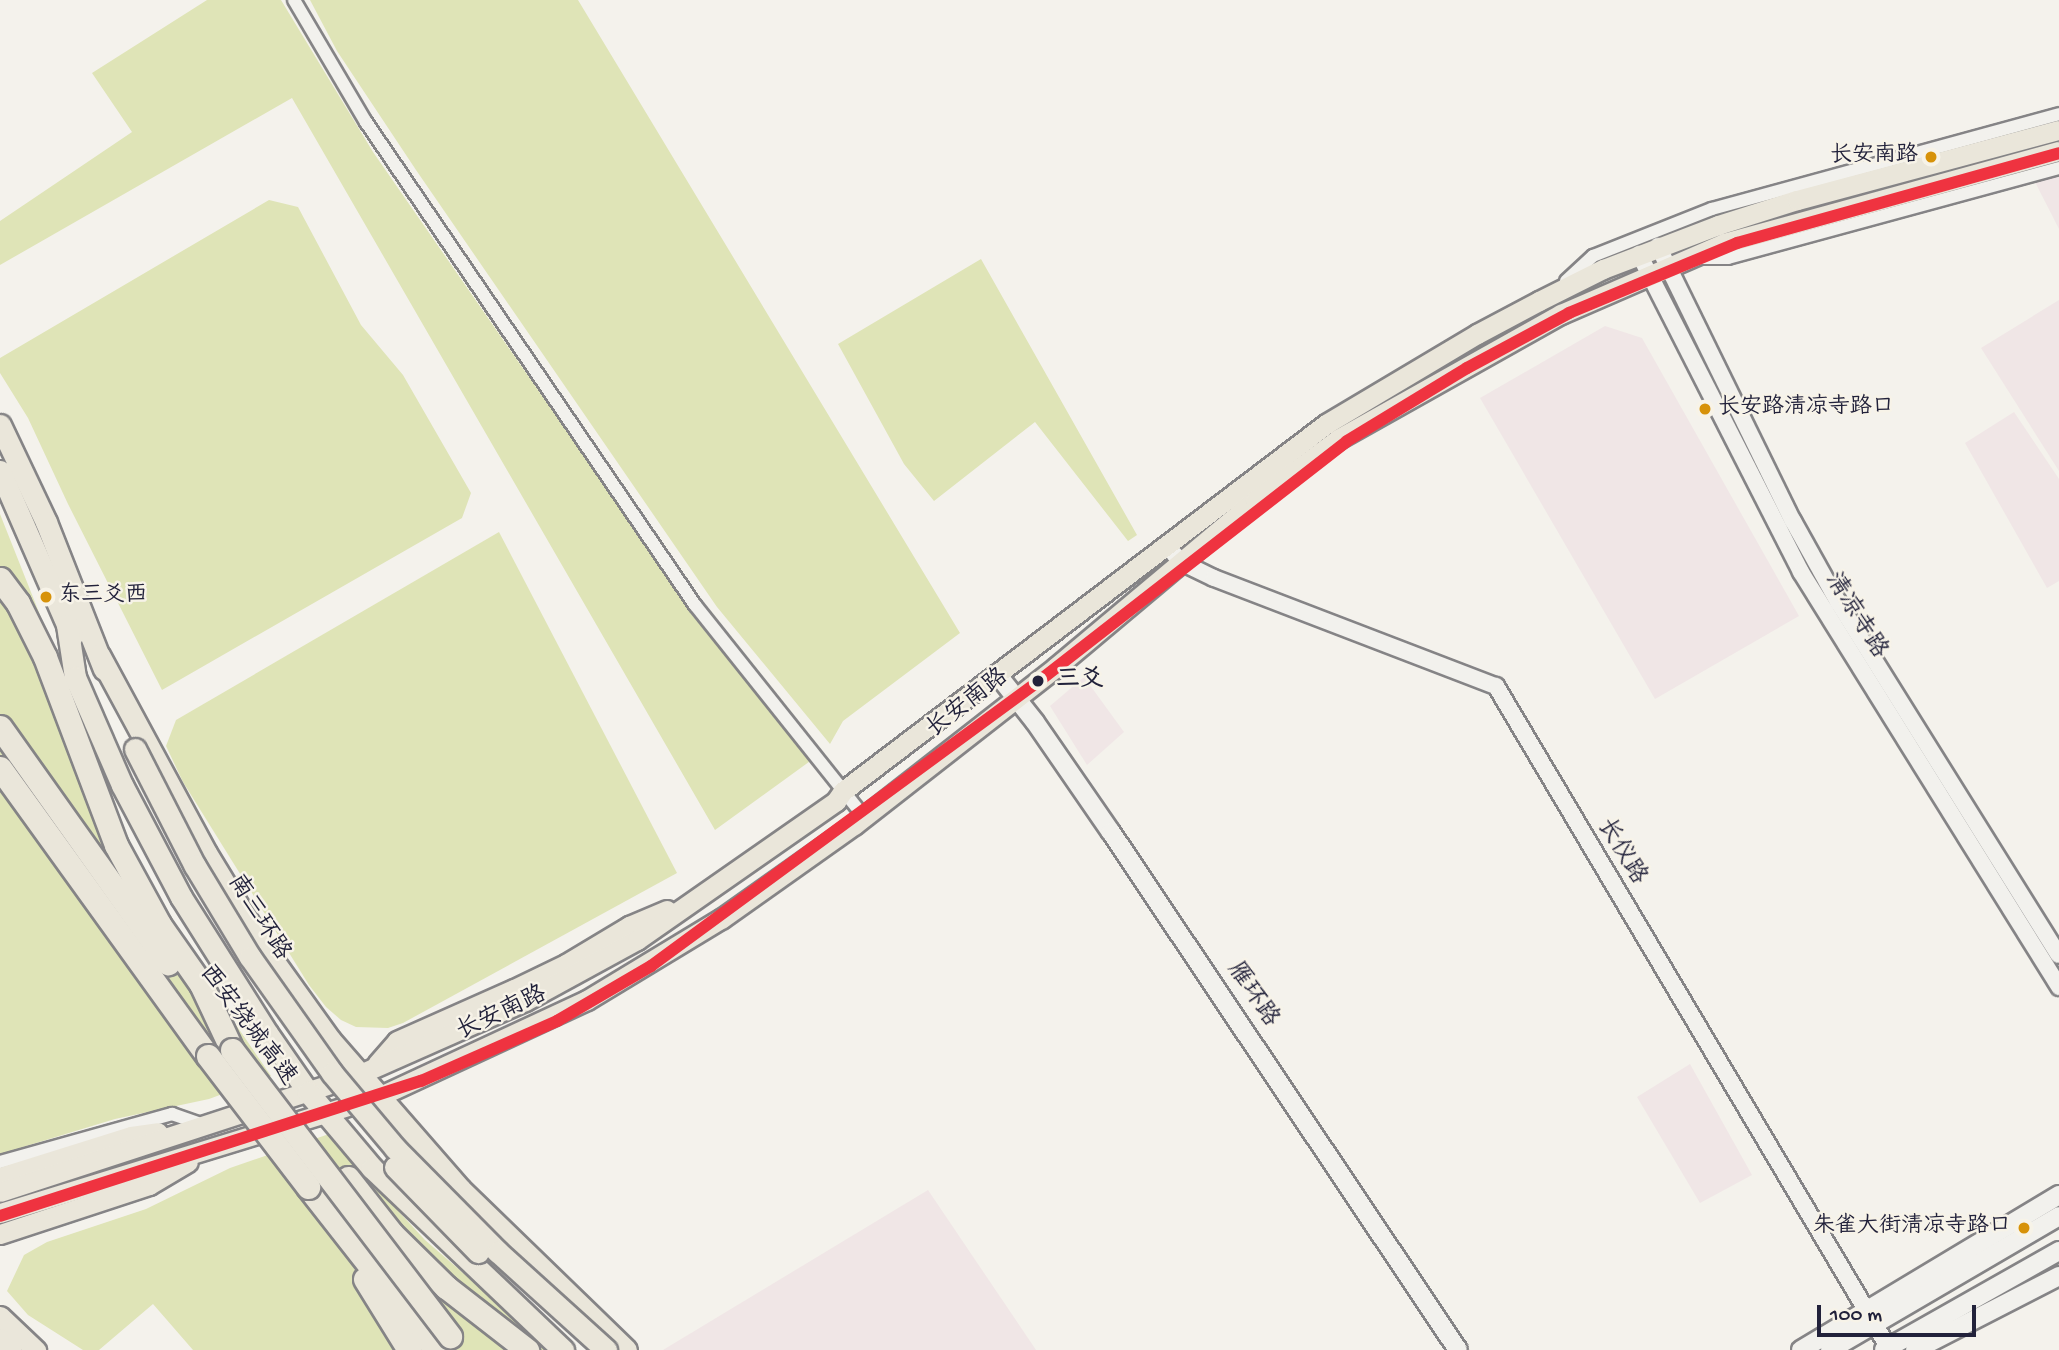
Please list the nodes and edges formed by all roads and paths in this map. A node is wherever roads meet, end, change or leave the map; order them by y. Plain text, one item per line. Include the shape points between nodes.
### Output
1 (294, 0) edge
2 (2059, 114) edge
3 (2059, 130) edge
4 (1944, 144) junction
5 (2059, 151) edge
6 (1973, 153) junction
7 (2059, 168) edge
8 (1658, 246) junction
9 (1639, 254) junction
10 (1689, 258) junction
11 (1668, 267) junction
12 (1649, 275) junction
13 (1552, 295) junction
14 (0, 425) edge
15 (0, 471) edge
16 (1167, 547) junction
17 (1183, 563) junction
18 (0, 579) edge
19 (67, 625) junction
20 (99, 655) junction
21 (993, 677) junction
22 (1011, 701) junction
23 (0, 727) edge
24 (129, 752) junction
25 (0, 768) edge
26 (0, 776) edge
27 (843, 791) junction
28 (19, 796) junction
29 (864, 817) junction
30 (2059, 955) edge
31 (2059, 987) edge
32 (232, 1049) junction
33 (367, 1071) junction
34 (263, 1090) junction
35 (308, 1092) junction
36 (378, 1097) junction
37 (326, 1113) junction
38 (208, 1126) junction
39 (218, 1145) junction
40 (0, 1162) edge
41 (0, 1177) edge
42 (308, 1187) junction
43 (0, 1192) edge
44 (2059, 1195) edge
45 (0, 1213) edge
46 (2059, 1216) edge
47 (0, 1234) edge
48 (2059, 1251) edge
49 (2059, 1276) edge
50 (0, 1315) edge
51 (1872, 1318) junction
52 (0, 1338) edge
53 (1887, 1349) edge
54 (12, 1350) edge
55 (36, 1350) edge
56 (409, 1350) edge
57 (436, 1350) edge
58 (461, 1350) edge
59 (527, 1350) edge
60 (564, 1350) edge
61 (584, 1350) edge
62 (606, 1350) edge
63 (626, 1350) edge
64 (1447, 1350) edge
65 (1458, 1350) edge
66 (1801, 1350) edge
67 (1830, 1350) edge
68 (1915, 1350) edge

1 - 27 street via 366,122 688,595
2 - 4 street
3 - 6 main road, 长安南路
4 - 6 street
4 - 13 street via 1676,222 1593,256
5 - 10 main road, 长安南路 via 1779,227
6 - 8 main road, 长安南路 via 1797,200
7 - 10 street via 1728,258
8 - 9 main road, 长安南路
8 - 11 street, 清凉寺路
9 - 12 street, 清凉寺路
9 - 13 main road, 长安南路
10 - 11 main road, 长安南路
11 - 12 main road, 长安南路
11 - 30 street, 清凉寺路 via 1793,522 1838,603
12 - 17 main road, 长安南路 via 1561,314 1358,427 1255,500
12 - 31 street, 清凉寺路 via 1801,572
13 - 16 main road, 长安南路 via 1325,424
14 - 20 highway, 南三环路 via 46,522
15 - 19 highway, 南三环路
16 - 17 street, 长仪路
16 - 21 main road, 长安南路
17 - 22 main road, 长安南路
17 - 51 street, 长仪路 via 1496,686
18 - 32 highway via 18,603 45,657 116,845 159,924 201,985
19 - 24 highway, 南三环路
19 - 35 highway via 75,677 122,785 181,897
20 - 24 highway, 南三环路
20 - 33 highway via 234,899 291,986
21 - 22 main road, 雁环路
21 - 27 main road, 长安南路
22 - 29 main road, 长安南路
22 - 64 main road, 雁环路 via 1311,1140
22 - 65 main road, 雁环路 via 1111,832
23 - 32 highway, 西安绕城高速
24 - 61 highway, 南三环路, bridge via 176,859 227,946 310,1066 431,1206
24 - 62 highway, 南三环路, bridge via 250,957 332,1073 395,1148 498,1252
25 - 28 highway, 西安绕城高速
26 - 28 highway
27 - 29 street
27 - 33 main road, 长安南路 via 637,940 525,1001
28 - 42 highway, 西安绕城高速, bridge via 112,928
29 - 36 main road, 长安南路 via 720,919 586,1000
32 - 34 highway, 西安绕城高速, bridge
33 - 35 main road, 长安南路
33 - 36 highway
34 - 58 highway, 西安绕城高速, bridge
34 - 59 highway, bridge via 324,1147 392,1234 446,1287
35 - 37 highway
35 - 38 main road, 长安南路
36 - 37 main road, 长安南路
36 - 63 highway via 460,1189
37 - 39 main road, 长安南路
37 - 60 highway via 372,1168
38 - 40 street via 172,1114
38 - 41 main road via 131,1136
38 - 43 main road, 长安南路
39 - 45 main road, 长安南路
39 - 47 main road via 149,1185
42 - 56 highway
42 - 57 highway, 西安绕城高速
44 - 51 main road
46 - 51 main road
48 - 53 main road
49 - 68 main road
50 - 55 main road
51 - 53 street, 长仪路
51 - 66 main road
51 - 67 main road
52 - 54 main road

